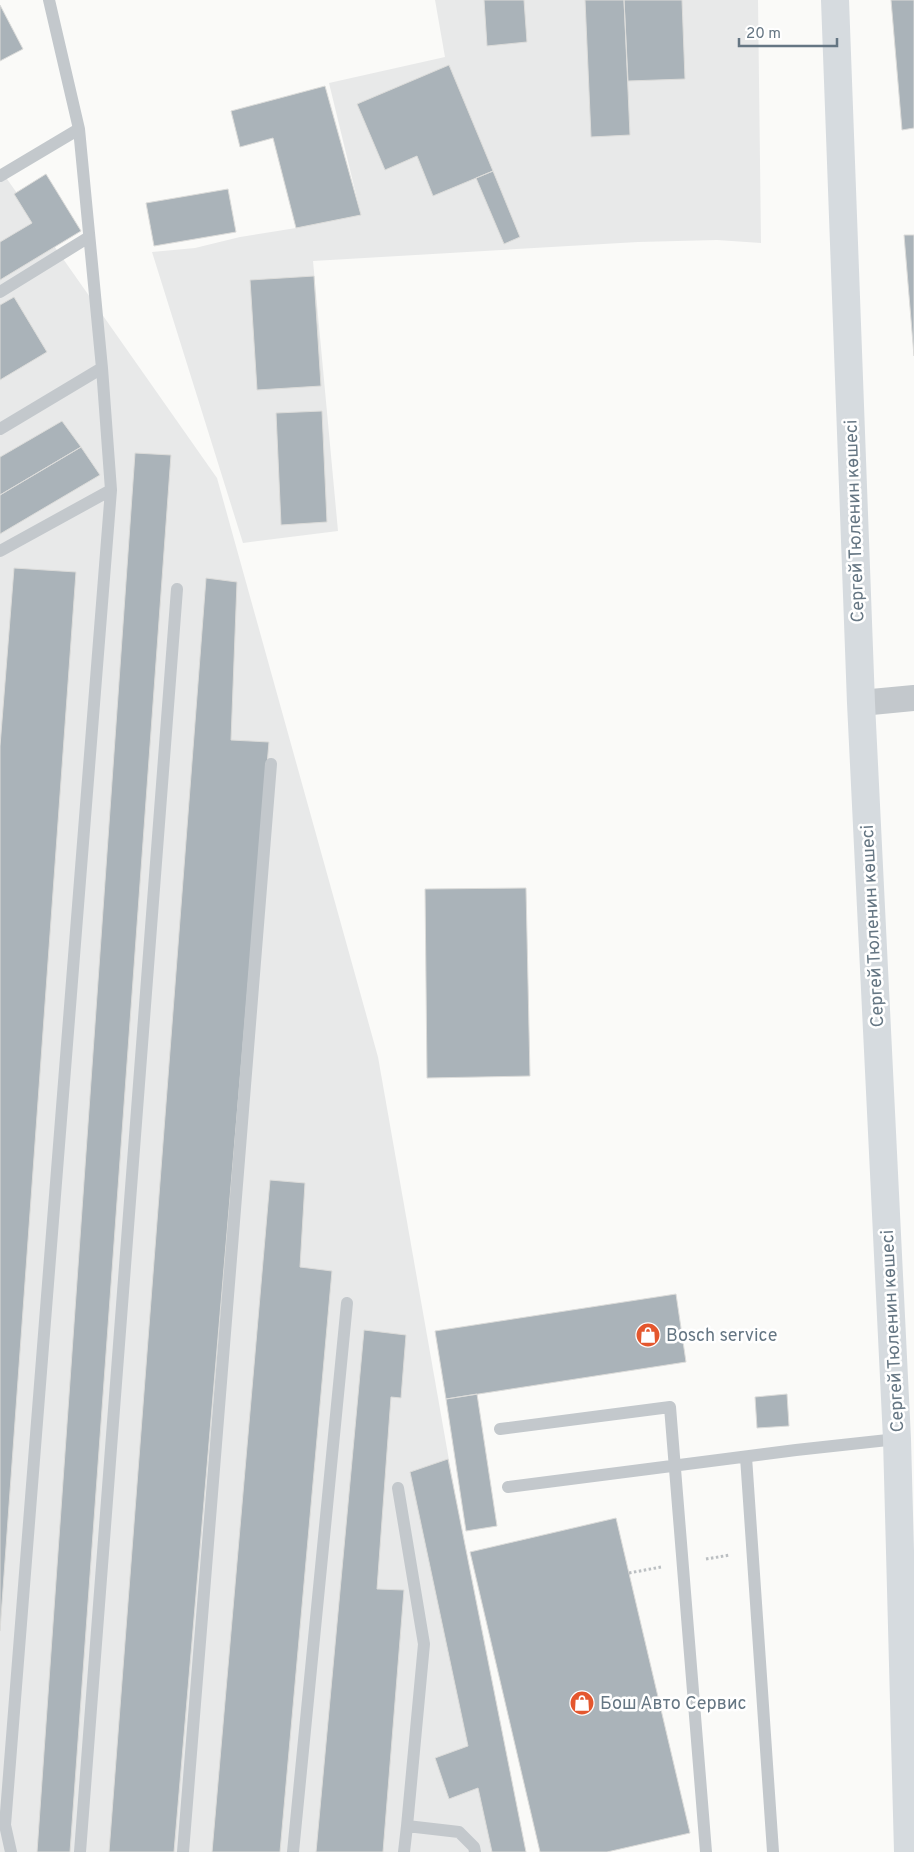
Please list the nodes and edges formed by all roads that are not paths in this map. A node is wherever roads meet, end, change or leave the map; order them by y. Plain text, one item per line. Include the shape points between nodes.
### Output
1 (49, 0) edge
2 (835, 0) edge
3 (78, 129) junction
4 (0, 176) edge
5 (90, 238) junction
6 (0, 292) edge
7 (102, 368) junction
8 (0, 429) edge
9 (111, 490) junction
10 (0, 551) edge
11 (177, 589) dead end
12 (914, 698) edge
13 (861, 702) junction
14 (271, 764) dead end
15 (347, 1303) dead end
16 (500, 1429) dead end
17 (897, 1439) junction
18 (746, 1457) junction
19 (675, 1466) junction
20 (508, 1487) dead end
21 (398, 1488) dead end
22 (2, 1826) edge
23 (407, 1826) junction
24 (11, 1852) edge
25 (80, 1852) edge
26 (183, 1852) edge
27 (293, 1852) edge
28 (404, 1852) edge
29 (475, 1852) edge
30 (706, 1852) edge
31 (773, 1852) edge
32 (908, 1852) edge

1 - 3 lane
2 - 13 main road, Сергей Тюленин көшесі
3 - 4 lane
3 - 5 lane
5 - 6 lane
5 - 7 lane
7 - 8 lane
7 - 9 lane
9 - 10 lane
9 - 22 lane
11 - 25 lane
12 - 13 street
13 - 17 main road, Сергей Тюленин көшесі
14 - 26 lane
15 - 27 lane
16 - 19 lane via 670,1407
17 - 18 lane
17 - 32 main road, Сергей Тюленин көшесі
18 - 19 lane
18 - 31 lane
19 - 20 lane
19 - 30 lane
21 - 23 lane via 424,1644
22 - 24 lane
23 - 28 lane
23 - 29 lane via 459,1832

